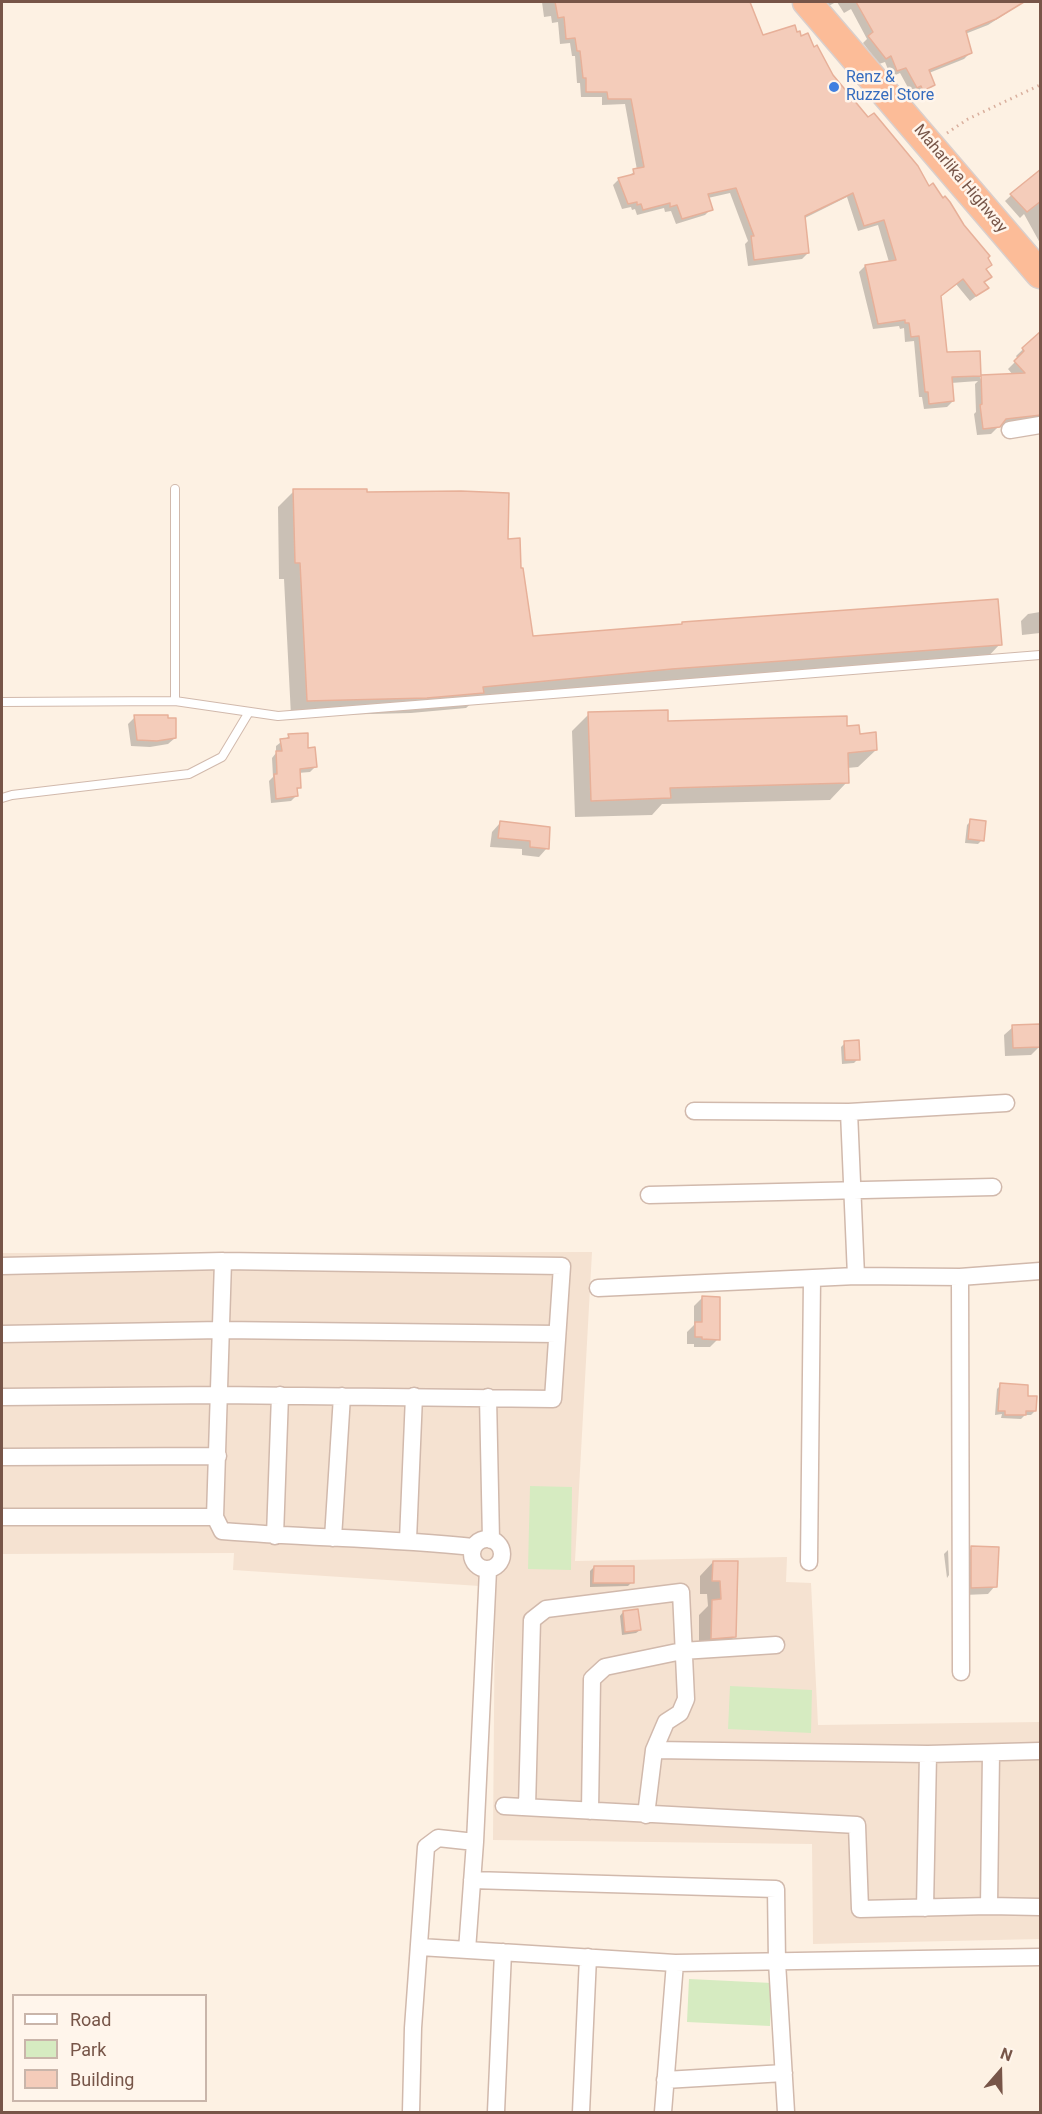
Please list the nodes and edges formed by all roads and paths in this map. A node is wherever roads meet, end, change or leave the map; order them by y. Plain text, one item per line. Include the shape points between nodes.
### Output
1 (807, 2) edge
2 (1041, 85) edge
3 (931, 144) junction
4 (1041, 274) edge
5 (1041, 425) edge
6 (1010, 430) dead end
7 (175, 489) dead end
8 (1041, 655) edge
9 (175, 701) junction
10 (2, 702) edge
11 (249, 712) junction
12 (2, 798) edge
13 (1006, 1102) dead end
14 (694, 1110) dead end
15 (849, 1112) junction
16 (993, 1187) dead end
17 (852, 1190) junction
18 (649, 1195) dead end
19 (223, 1261) junction
20 (2, 1266) edge
21 (1041, 1271) edge
22 (856, 1276) junction
23 (960, 1277) junction
24 (812, 1279) junction
25 (598, 1288) dead end
26 (220, 1330) junction
27 (2, 1334) edge
28 (557, 1334) junction
29 (218, 1395) junction
30 (280, 1395) junction
31 (342, 1396) junction
32 (414, 1396) junction
33 (2, 1397) edge
34 (488, 1397) junction
35 (218, 1456) junction
36 (2, 1457) edge
37 (2, 1517) edge
38 (215, 1517) junction
39 (274, 1536) junction
40 (333, 1538) junction
41 (491, 1539) junction
42 (408, 1540) junction
43 (473, 1547) junction
44 (809, 1562) dead end
45 (488, 1570) junction
46 (776, 1645) dead end
47 (682, 1651) junction
48 (961, 1672) dead end
49 (654, 1750) junction
50 (1041, 1751) edge
51 (991, 1753) junction
52 (928, 1755) junction
53 (504, 1806) dead end
54 (527, 1807) junction
55 (590, 1811) junction
56 (646, 1815) junction
57 (476, 1842) junction
58 (472, 1880) junction
59 (989, 1906) junction
60 (1041, 1907) edge
61 (925, 1908) junction
62 (420, 1947) junction
63 (467, 1950) junction
64 (503, 1952) junction
65 (588, 1957) junction
66 (1041, 1958) edge
67 (777, 1962) junction
68 (675, 1963) junction
69 (784, 2073) junction
70 (665, 2080) junction
71 (411, 2112) edge
72 (496, 2112) edge
73 (581, 2112) edge
74 (663, 2112) edge
75 (786, 2112) edge

1 - 3 highway, Maharlika Highway
2 - 3 path via 968,119
3 - 4 highway, Maharlika Highway
5 - 6 street
7 - 9 lane
8 - 11 lane via 278,716
9 - 10 lane
9 - 11 lane
11 - 12 lane via 222,757 189,774
13 - 15 street
14 - 15 street
15 - 17 street
16 - 17 street
17 - 18 street
17 - 22 street
19 - 20 street
19 - 26 street
19 - 28 street via 562,1266
21 - 23 street
22 - 23 street
22 - 24 street
23 - 48 street
24 - 25 street
24 - 44 street
26 - 27 street
26 - 28 street
26 - 29 street
28 - 34 street via 553,1399
29 - 30 street
29 - 33 street
29 - 35 street
30 - 31 street
30 - 39 street
31 - 32 street
31 - 40 street
32 - 34 street
32 - 42 street
34 - 41 street
35 - 36 street
35 - 38 street
37 - 38 street
38 - 39 street via 222,1531
39 - 40 street
40 - 42 street
41 - 43 street via 481,1540
41 - 45 street via 500,1546 502,1556 498,1566
42 - 43 street
43 - 45 street via 472,1558 477,1567
45 - 57 street
46 - 47 street
47 - 49 street via 686,1699 680,1713 666,1722
47 - 54 street via 681,1592 546,1609 532,1620
47 - 55 street via 605,1667 592,1679
49 - 52 street
49 - 56 street
50 - 51 street
51 - 52 street
51 - 59 street
52 - 61 street
53 - 54 street
54 - 55 street
55 - 56 street
56 - 61 street via 857,1825 860,1909
57 - 58 street
57 - 62 street via 438,1838 426,1847
58 - 63 street
58 - 67 street via 776,1889
59 - 60 street
59 - 61 street
62 - 63 street
62 - 71 street
63 - 64 street
64 - 65 street
64 - 72 street
65 - 68 street
65 - 73 street
66 - 67 street
67 - 68 street
67 - 69 street
68 - 70 street
69 - 70 street
69 - 75 street
70 - 74 street

